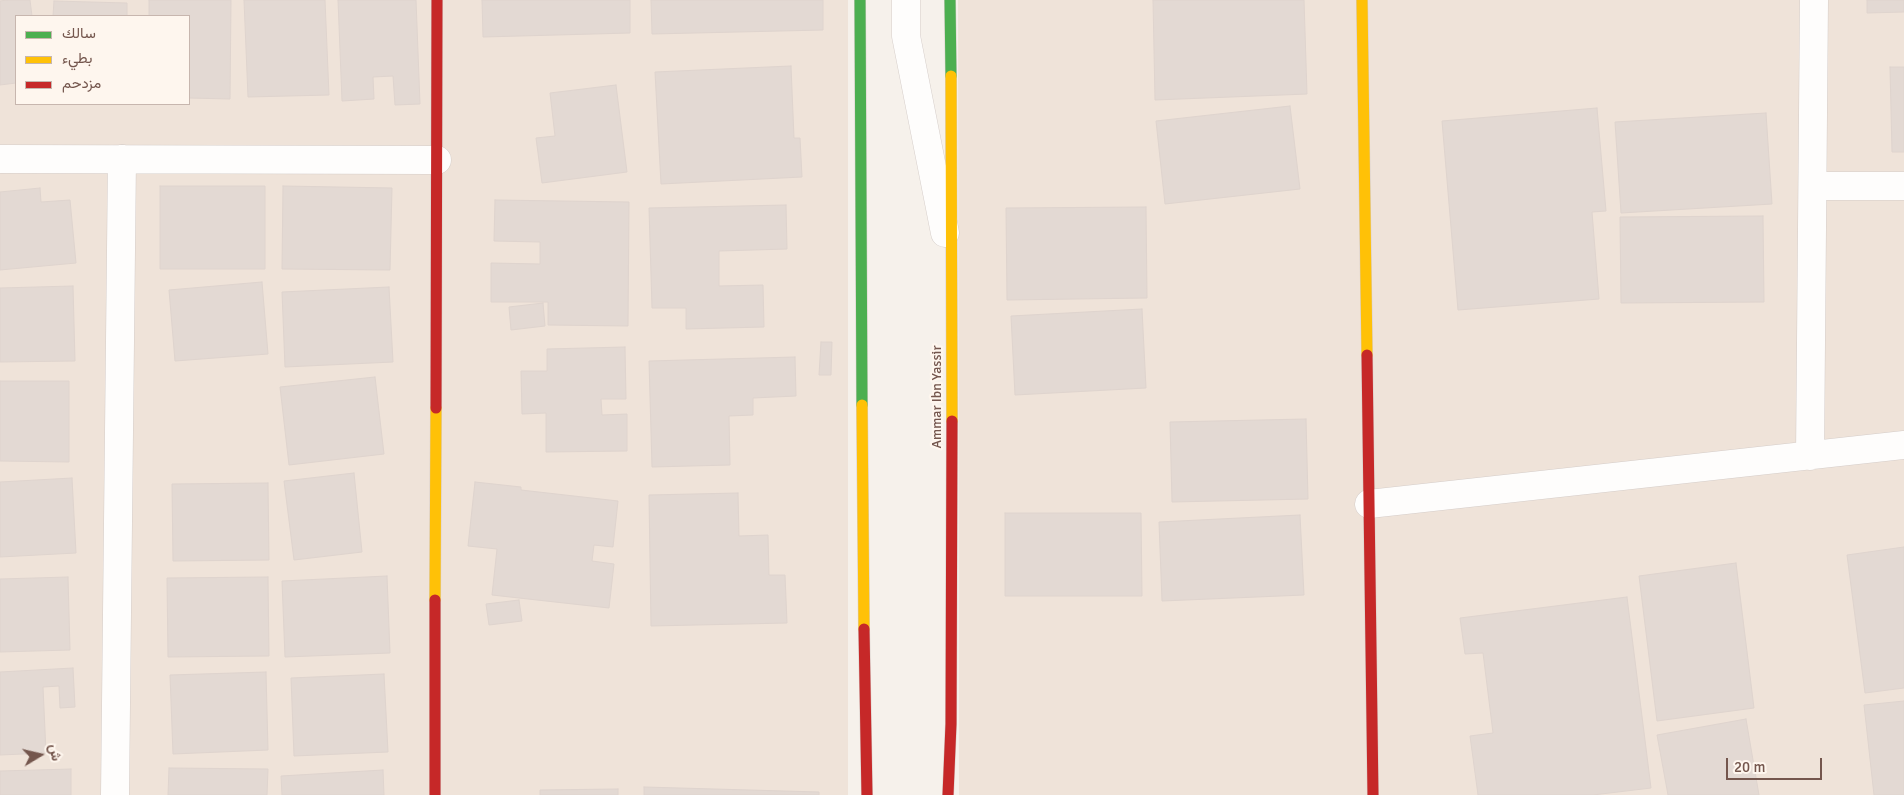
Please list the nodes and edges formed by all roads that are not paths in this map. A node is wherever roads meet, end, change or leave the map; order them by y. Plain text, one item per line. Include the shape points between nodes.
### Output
1 (437, 0) edge
2 (860, 0) edge
3 (906, 0) edge
4 (950, 0) edge
5 (1362, 0) edge
6 (1814, 0) edge
7 (0, 159) edge
8 (122, 159) junction
9 (437, 160) junction
10 (1812, 186) junction
11 (1904, 186) edge
12 (952, 269) junction
13 (1904, 446) edge
14 (1810, 456) junction
15 (1369, 504) junction
16 (866, 721) junction
17 (115, 795) edge
18 (435, 795) edge
19 (867, 795) edge
20 (874, 795) edge
21 (948, 795) edge
22 (1373, 795) edge

1 - 9 street
2 - 16 street
3 - 12 street via 906,36
4 - 12 street, Ammar Ibn Yassir
5 - 15 street
6 - 10 street
7 - 8 street
8 - 9 street
8 - 17 street
9 - 18 street
10 - 11 street
10 - 14 street
12 - 21 street, Ammar Ibn Yassir
13 - 14 street
14 - 15 street
15 - 22 street
16 - 19 street
16 - 20 street

